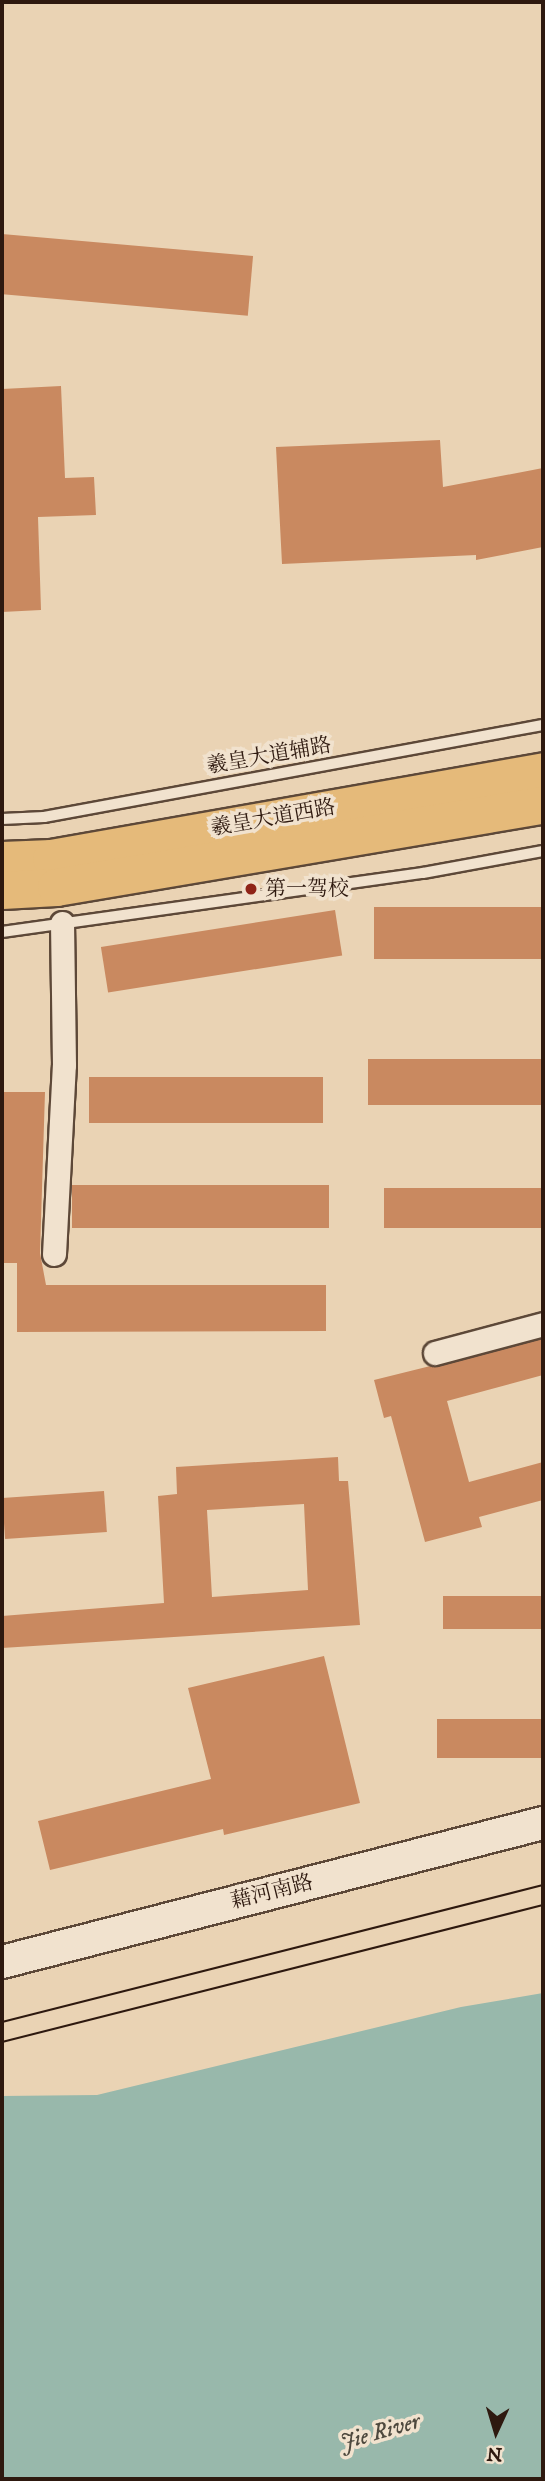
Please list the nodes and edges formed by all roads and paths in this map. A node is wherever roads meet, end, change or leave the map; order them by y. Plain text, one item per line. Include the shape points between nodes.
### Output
1 (543, 725) edge
2 (543, 771) edge
3 (543, 805) edge
4 (2, 819) edge
5 (543, 852) edge
6 (2, 860) edge
7 (2, 890) edge
8 (62, 923) junction
9 (2, 932) edge
10 (54, 1254) dead end
11 (543, 1324) edge
12 (435, 1353) dead end
13 (543, 1823) edge
14 (2, 1962) edge

1 - 4 lane, 羲皇大道辅路 via 44,817
2 - 6 main road, 羲皇大道西路 via 51,858
3 - 7 main road, 羲皇大道西路 via 56,887
5 - 8 lane
8 - 9 lane
8 - 10 street via 64,1065
11 - 12 street
13 - 14 main road, 藉河南路

